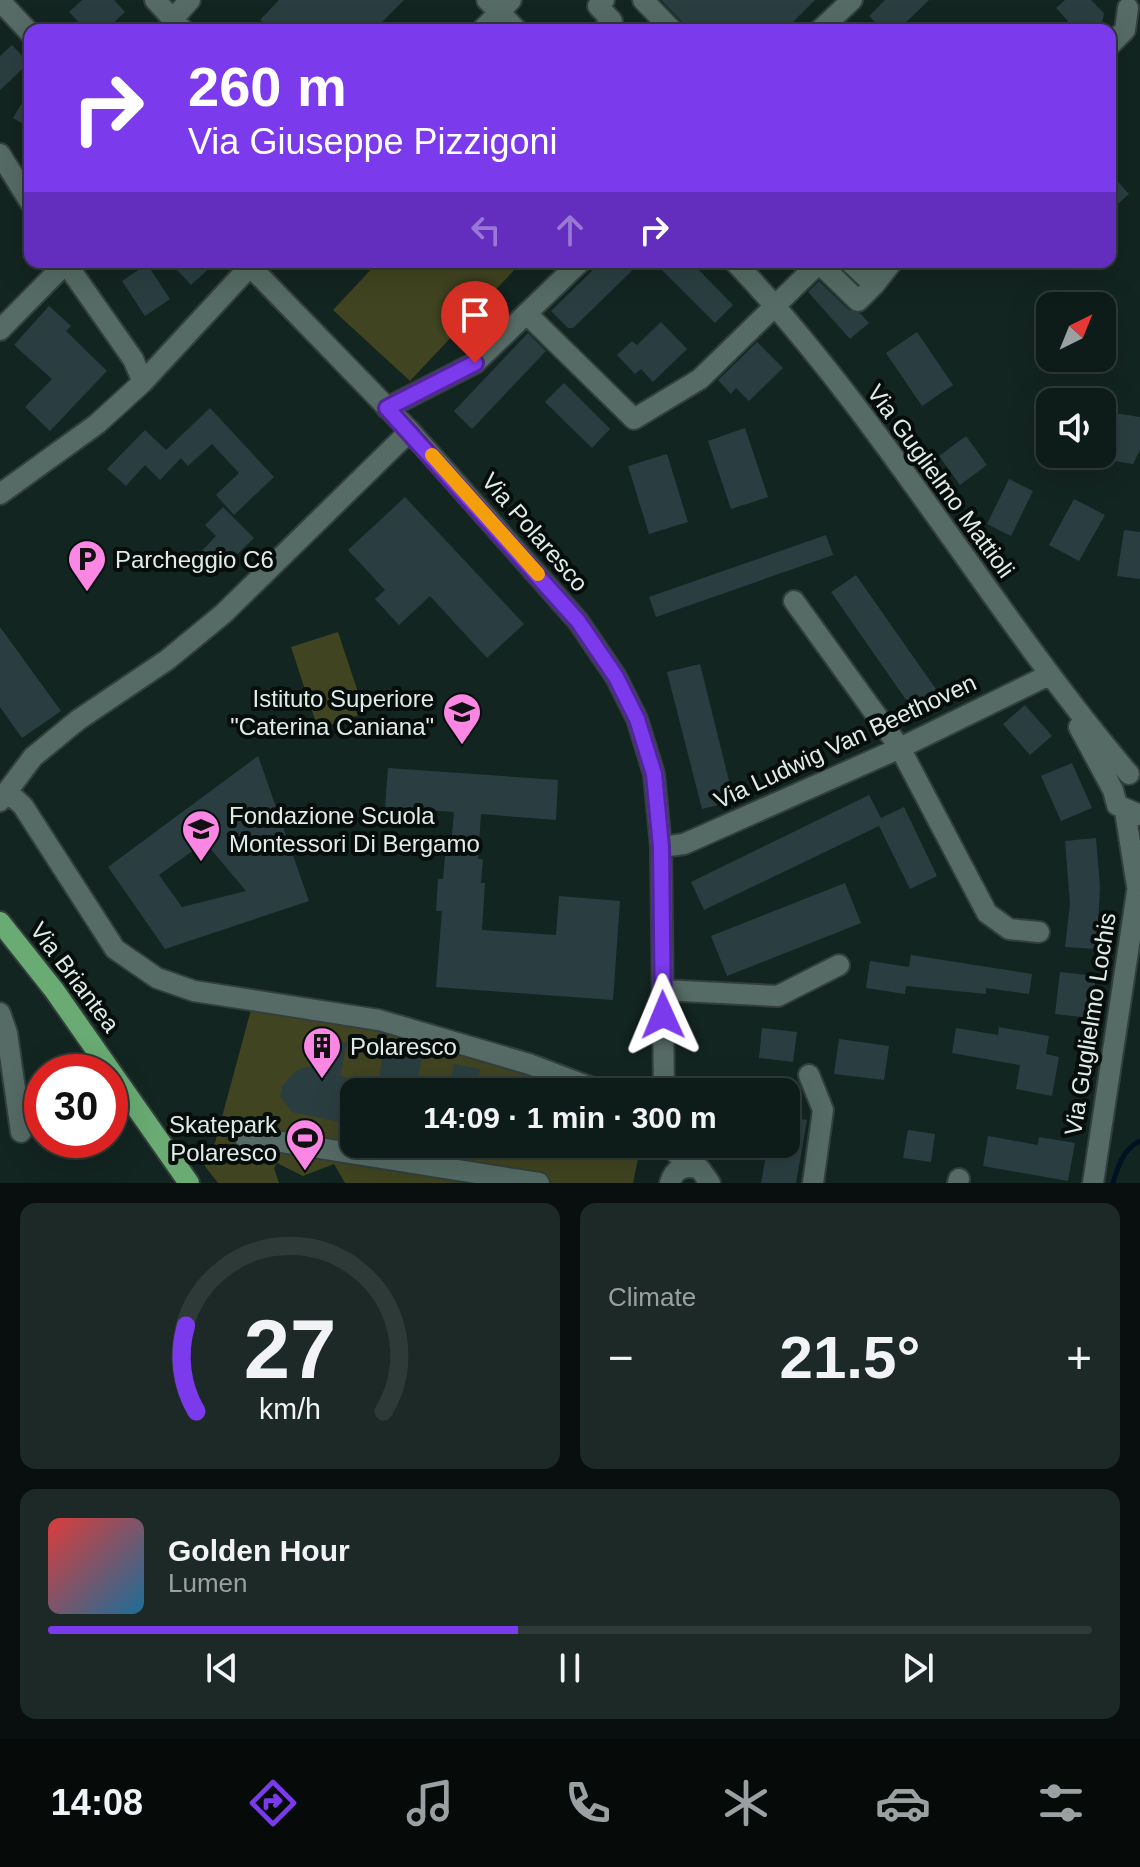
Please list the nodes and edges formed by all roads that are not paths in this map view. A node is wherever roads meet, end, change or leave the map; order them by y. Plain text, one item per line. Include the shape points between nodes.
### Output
1 (155, 0) edge
2 (190, 0) edge
3 (604, 0) edge
4 (643, 0) edge
5 (852, 0) edge
6 (0, 1) edge
7 (499, 4) edge
8 (1128, 6) edge
9 (176, 24) edge
10 (178, 24) edge
11 (486, 24) edge
12 (513, 24) edge
13 (609, 24) edge
14 (666, 24) edge
15 (832, 24) edge
16 (24, 27) edge
17 (1116, 39) edge
18 (4, 169) edge
19 (24, 194) edge
20 (60, 268) edge
21 (70, 268) edge
22 (246, 268) edge
23 (255, 268) edge
24 (574, 268) edge
25 (741, 268) edge
26 (813, 268) edge
27 (825, 268) edge
28 (856, 268) edge
29 (887, 268) edge
30 (874, 285) junction
31 (777, 307) junction
32 (527, 314) junction
33 (0, 330) edge
34 (143, 382) junction
35 (387, 408) junction
36 (410, 431) junction
37 (0, 494) edge
38 (794, 601) dead end
39 (1054, 681) junction
40 (900, 748) junction
41 (1137, 773) edge
42 (1113, 790) junction
43 (4, 797) edge
44 (1132, 813) edge
45 (661, 847) junction
46 (1138, 880) edge
47 (0, 922) edge
48 (1039, 932) dead end
49 (839, 965) dead end
50 (663, 990) junction
51 (0, 1013) edge
52 (809, 1075) dead end
53 (566, 1078) edge
54 (664, 1078) edge
55 (21, 1132) dead end
56 (243, 1136) dead end
57 (669, 1158) edge
58 (682, 1158) edge
59 (707, 1179) edge
60 (670, 1182) edge
61 (189, 1183) edge
62 (539, 1183) edge
63 (813, 1183) edge
64 (1093, 1183) edge

1 - 9 street
2 - 10 street
3 - 13 street via 598,6 612,21
4 - 14 street
5 - 15 street
6 - 16 street
7 - 11 street
7 - 12 street
8 - 17 street via 1125,30
18 - 19 street
20 - 33 street
21 - 34 street
22 - 34 street
23 - 35 street, Via Polaresco
24 - 32 street
25 - 31 street, Via Guglielmo Mattioli
26 - 31 street
27 - 30 street via 858,301
28 - 30 street
29 - 30 street
31 - 32 street via 700,379 634,419
31 - 39 street, Via Guglielmo Mattioli
32 - 35 street via 475,363
34 - 37 street via 97,424
35 - 36 street, Via Polaresco
36 - 43 street via 223,614 33,757
36 - 45 street, Via Polaresco via 578,621 616,677 637,719 654,774
38 - 40 street
39 - 40 street, Via Ludwig Van Beethoven
39 - 41 street, Via Guglielmo Mattioli
39 - 42 street, Via Guglielmo Mattioli
40 - 45 street, Via Ludwig Van Beethoven via 684,844
40 - 48 street via 987,913 1009,929
41 - 42 street, Via Guglielmo Mattioli
42 - 44 street, Via Guglielmo Mattioli via 1117,805
43 - 53 street via 23,806 115,949 157,978 194,991 379,1020
44 - 46 street, Via Guglielmo Mattioli
45 - 50 street, Via Polaresco
46 - 64 street, Via Guglielmo Lochis
47 - 61 main road, Via Briantea
49 - 50 street via 778,996
50 - 54 street, Via Polaresco
51 - 55 street
52 - 63 street via 823,1110
56 - 62 street
57 - 60 street
58 - 59 street
59 - 60 street via 680,1168

